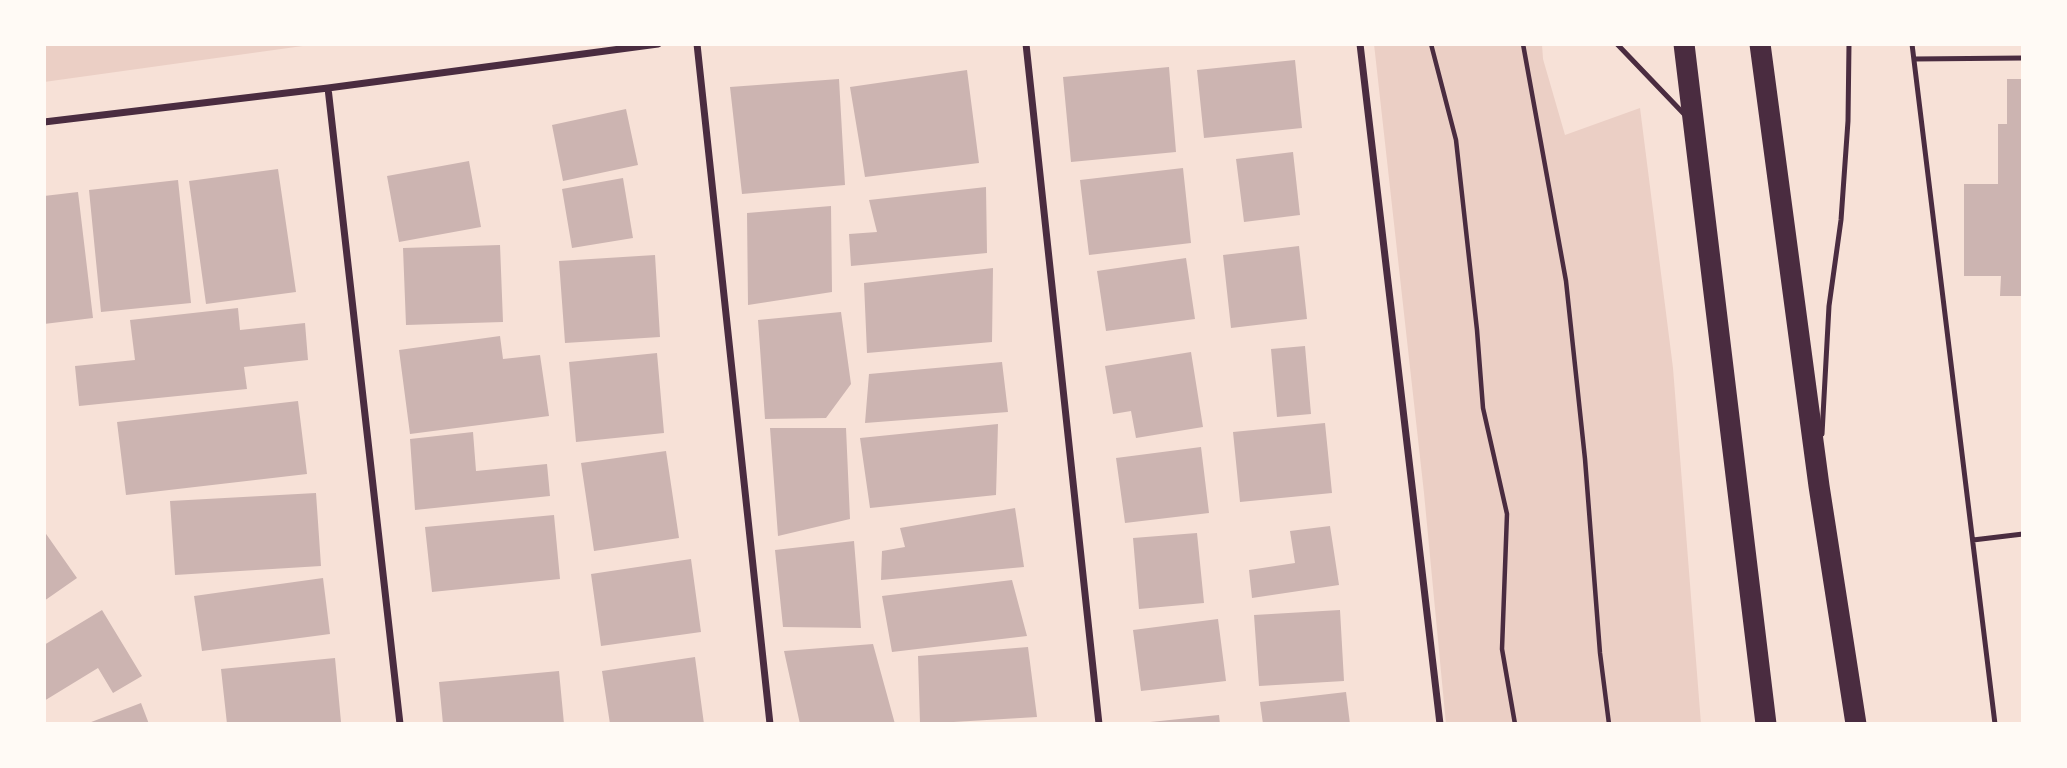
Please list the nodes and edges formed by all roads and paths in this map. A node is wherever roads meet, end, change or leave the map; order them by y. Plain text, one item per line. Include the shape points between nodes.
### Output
1 (658, 44) edge
2 (697, 44) edge
3 (1026, 44) edge
4 (1360, 44) edge
5 (1431, 44) edge
6 (1523, 44) edge
7 (1617, 44) edge
8 (1684, 44) edge
9 (1760, 44) edge
10 (1849, 44) edge
11 (1912, 44) edge
12 (2023, 58) edge
13 (1913, 59) junction
14 (328, 88) junction
15 (44, 122) edge
16 (1694, 125) junction
17 (1819, 486) junction
18 (2023, 534) edge
19 (1973, 540) junction
20 (1754, 634) junction
21 (400, 724) edge
22 (770, 724) edge
23 (1099, 724) edge
24 (1440, 724) edge
25 (1515, 724) edge
26 (1609, 724) edge
27 (1751, 724) edge
28 (1766, 724) edge
29 (1856, 724) edge
30 (1995, 724) edge

1 - 14 street
2 - 22 street
3 - 23 street
4 - 24 street
5 - 25 path via 1456,141 1483,408 1507,514 1502,649
6 - 26 path via 1566,281
7 - 16 lane
8 - 16 highway
9 - 17 highway
10 - 17 lane via 1848,121 1829,306
11 - 13 lane
12 - 13 lane
13 - 19 lane
14 - 15 street
14 - 21 street
16 - 20 highway
17 - 29 highway
18 - 19 lane
19 - 30 lane
20 - 27 highway
20 - 28 highway

